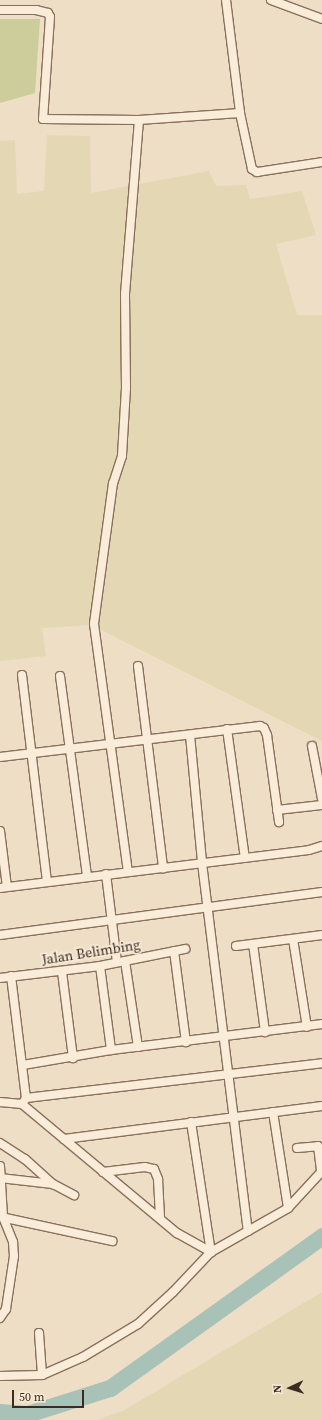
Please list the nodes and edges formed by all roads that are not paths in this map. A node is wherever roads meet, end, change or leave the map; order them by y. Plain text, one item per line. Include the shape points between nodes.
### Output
1 (226, 0) edge
2 (271, 0) edge
3 (0, 10) edge
4 (322, 19) edge
5 (240, 113) junction
6 (139, 120) junction
7 (322, 162) edge
8 (138, 666) dead end
9 (22, 675) dead end
10 (60, 676) dead end
11 (226, 729) junction
12 (190, 735) junction
13 (148, 739) junction
14 (109, 744) junction
15 (312, 746) dead end
16 (71, 749) junction
17 (30, 754) junction
18 (0, 757) edge
19 (322, 799) edge
20 (322, 805) edge
21 (277, 810) junction
22 (279, 822) dead end
23 (0, 831) edge
24 (322, 846) edge
25 (245, 858) junction
26 (202, 862) junction
27 (163, 868) junction
28 (128, 872) junction
29 (106, 874) junction
30 (87, 876) junction
31 (46, 881) junction
32 (3, 888) edge
33 (322, 892) edge
34 (209, 907) junction
35 (113, 921) junction
36 (0, 935) edge
37 (322, 935) edge
38 (293, 939) junction
39 (253, 944) junction
40 (236, 946) dead end
41 (185, 950) dead end
42 (174, 951) junction
43 (121, 962) junction
44 (100, 966) junction
45 (62, 972) junction
46 (11, 976) junction
47 (0, 978) edge
48 (322, 1024) edge
49 (307, 1027) junction
50 (265, 1032) junction
51 (224, 1038) junction
52 (186, 1042) junction
53 (138, 1047) junction
54 (111, 1050) junction
55 (73, 1058) junction
56 (322, 1063) edge
57 (23, 1065) junction
58 (230, 1075) junction
59 (24, 1101) junction
60 (0, 1102) edge
61 (322, 1106) edge
62 (273, 1112) junction
63 (236, 1117) junction
64 (191, 1122) junction
65 (64, 1139) junction
66 (0, 1143) edge
67 (297, 1148) dead end
68 (0, 1166) edge
69 (103, 1172) junction
70 (322, 1172) edge
71 (1, 1178) edge
72 (53, 1184) junction
73 (74, 1194) dead end
74 (288, 1208) junction
75 (2, 1217) edge
76 (160, 1217) junction
77 (248, 1231) junction
78 (112, 1241) dead end
79 (211, 1252) junction
80 (0, 1318) edge
81 (39, 1334) dead end
82 (42, 1375) junction
83 (0, 1376) edge

1 - 5 street
2 - 4 street
3 - 6 street via 36,10 48,13 50,17 43,118
5 - 6 street
5 - 7 street via 250,166 255,172
6 - 14 street via 125,294 126,388 122,456 113,484 94,624
8 - 13 street
9 - 17 street
10 - 16 street
11 - 12 street
11 - 21 street via 260,726 266,731
11 - 25 street
12 - 13 street
12 - 26 street
13 - 14 street
13 - 27 street
14 - 16 street
14 - 28 street
15 - 19 street
16 - 17 street
16 - 30 street
17 - 18 street
17 - 31 street
20 - 21 street
21 - 22 street
23 - 32 street
24 - 25 street
25 - 26 street
26 - 27 street
26 - 34 street
27 - 28 street
28 - 29 street
29 - 30 street
29 - 35 street
30 - 31 street
31 - 32 street
33 - 34 street
34 - 35 street
34 - 51 street
35 - 36 street
35 - 43 street
37 - 38 street
38 - 39 street
38 - 49 street
39 - 40 street
39 - 50 street
41 - 42 street, Jalan Belimbing
42 - 43 street, Jalan Belimbing
42 - 52 street
43 - 44 street, Jalan Belimbing
43 - 53 street
44 - 45 street, Jalan Belimbing
44 - 54 street
45 - 46 street, Jalan Belimbing
45 - 55 street
46 - 47 street, Jalan Belimbing
46 - 57 street
48 - 49 street
49 - 50 street
50 - 51 street
51 - 52 street
51 - 58 street
52 - 53 street
53 - 54 street
54 - 55 street
55 - 57 street
56 - 58 street
57 - 59 street
58 - 59 street
58 - 63 street
59 - 60 street
59 - 65 street
61 - 62 street
62 - 63 street
62 - 74 street
63 - 64 street
63 - 77 street
64 - 65 street
64 - 79 street
65 - 69 street
66 - 72 street via 25,1159
67 - 70 street via 318,1146
68 - 71 street
69 - 76 street
69 - 76 street via 145,1167 154,1169 158,1179
70 - 74 street
71 - 72 street
71 - 75 street
72 - 73 street
74 - 77 street
75 - 78 street
75 - 80 street via 13,1242 13,1266 6,1309
76 - 79 street via 184,1237
77 - 79 street
79 - 82 street via 138,1324 83,1357
81 - 82 street
82 - 83 street

